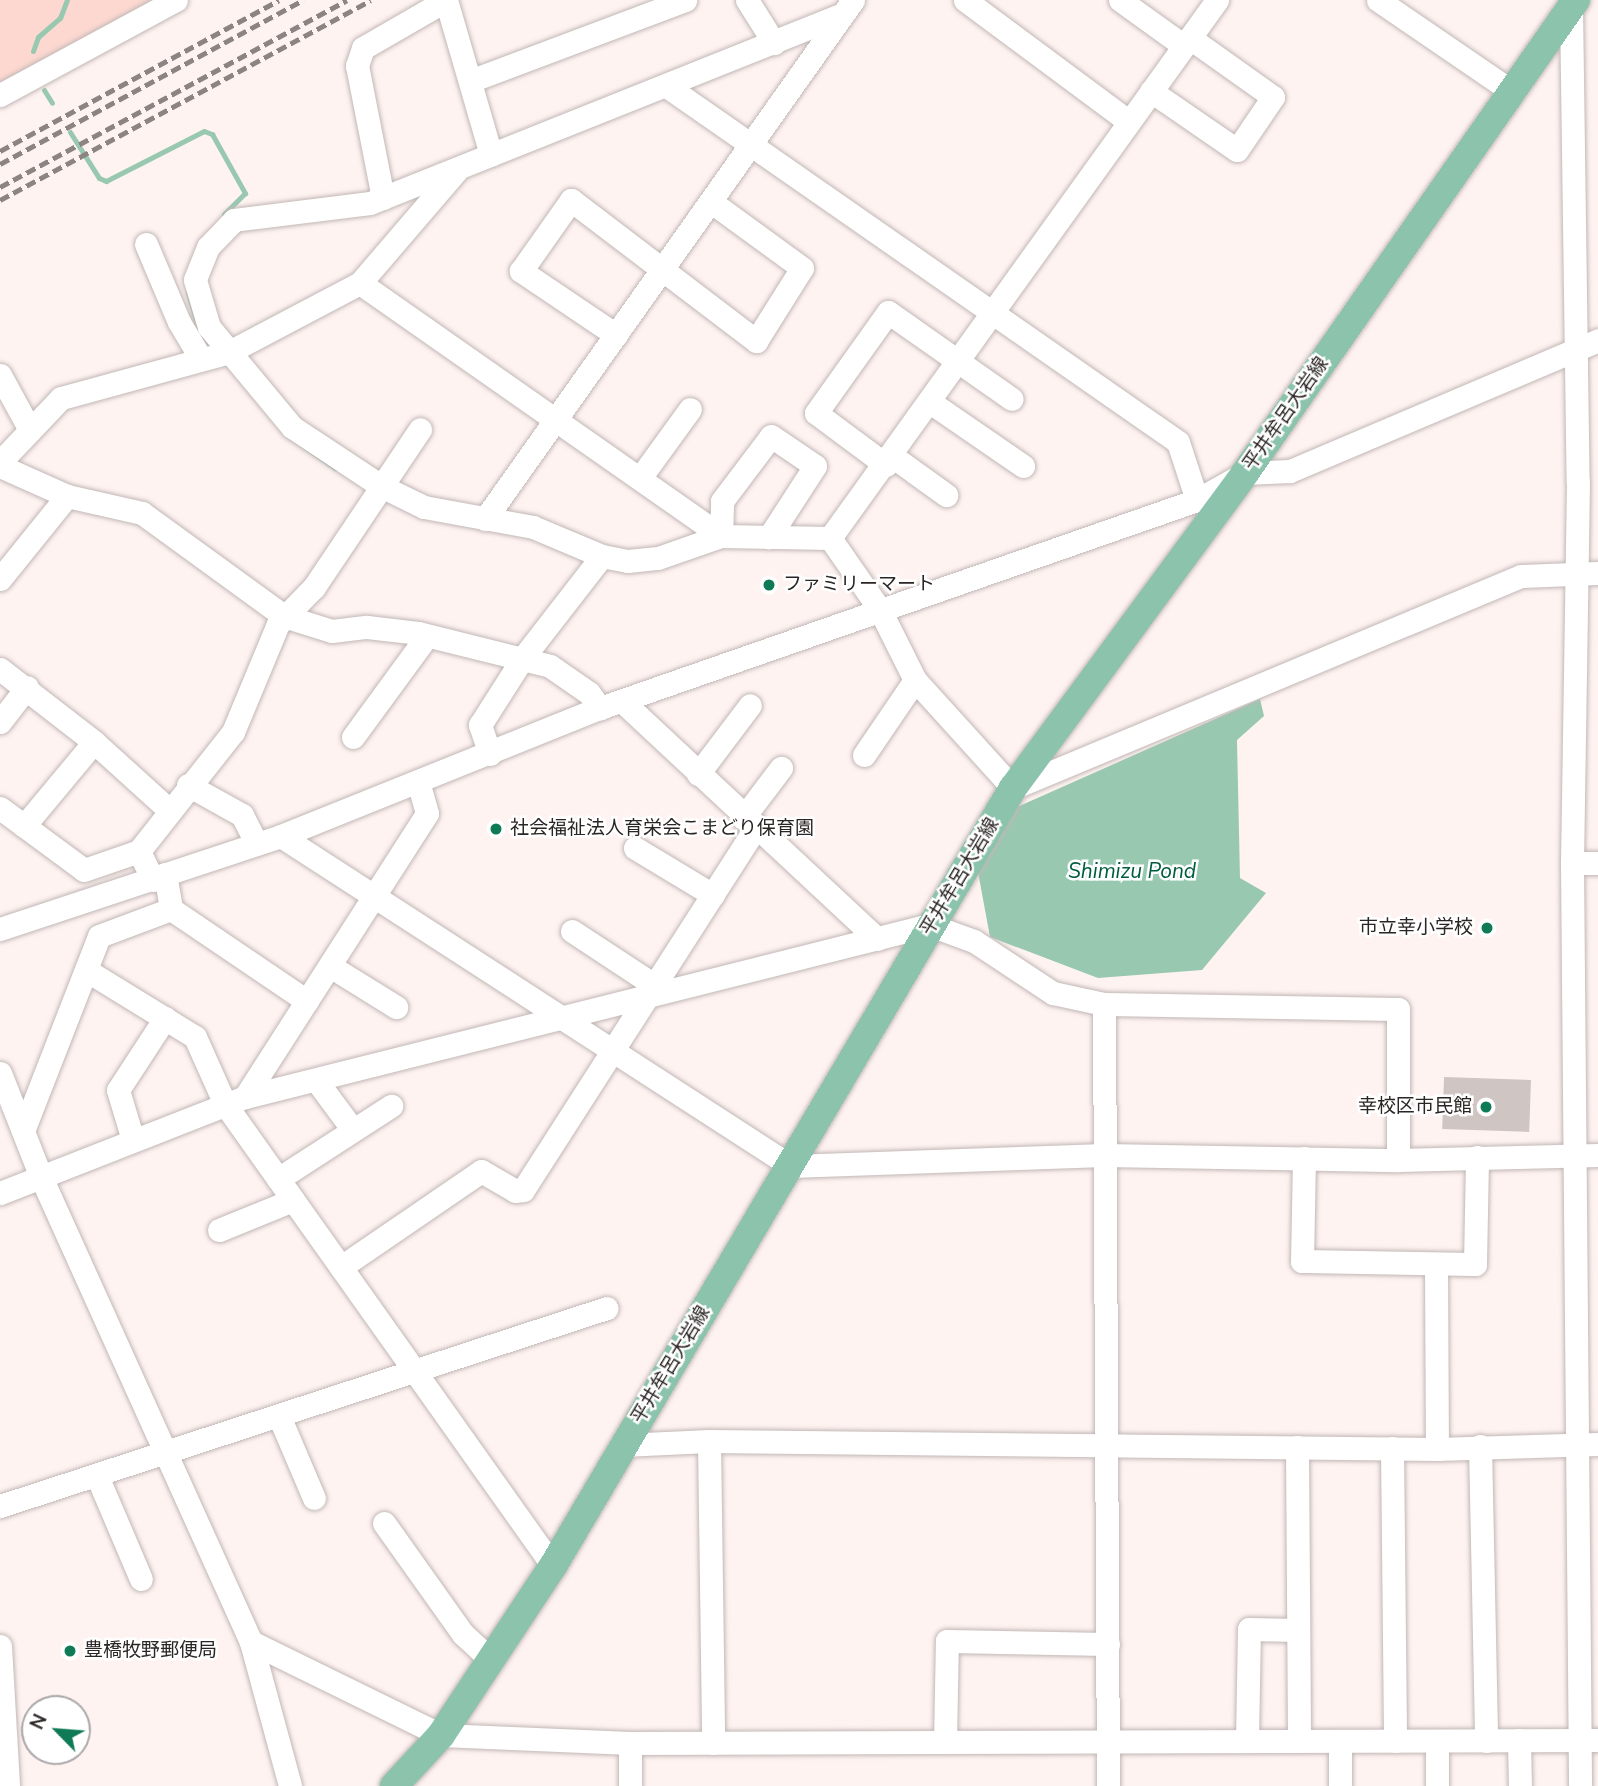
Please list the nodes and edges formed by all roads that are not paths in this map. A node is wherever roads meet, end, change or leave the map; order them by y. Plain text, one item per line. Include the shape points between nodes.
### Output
1 (176, 0) edge
2 (446, 0) edge
3 (685, 0) edge
4 (747, 0) edge
5 (965, 0) edge
6 (1120, 0) edge
7 (1216, 0) edge
8 (1378, 0) edge
9 (1574, 4) edge
10 (848, 7) edge
11 (1187, 42) junction
12 (774, 43) junction
13 (470, 81) junction
14 (668, 87) junction
15 (1510, 90) junction
16 (1151, 91) junction
17 (0, 95) edge
18 (1128, 121) junction
19 (754, 143) junction
20 (491, 155) junction
21 (455, 172) junction
22 (383, 198) junction
23 (713, 203) junction
24 (146, 244) dead end
25 (662, 272) junction
26 (360, 283) junction
27 (992, 314) junction
28 (616, 335) junction
29 (1588, 343) edge
30 (217, 355) junction
31 (959, 361) junction
32 (0, 374) edge
33 (1012, 399) dead end
34 (930, 402) junction
35 (690, 409) dead end
36 (557, 418) junction
37 (419, 429) dead end
38 (30, 430) junction
39 (889, 461) junction
40 (0, 464) edge
41 (1023, 466) dead end
42 (1245, 473) junction
43 (640, 478) junction
44 (1588, 482) edge
45 (381, 486) junction
46 (946, 495) dead end
47 (67, 496) junction
48 (1197, 500) junction
49 (485, 519) junction
50 (722, 536) junction
51 (769, 537) junction
52 (830, 538) junction
53 (602, 556) junction
54 (1587, 573) edge
55 (0, 579) edge
56 (880, 610) junction
57 (284, 616) junction
58 (428, 636) junction
59 (522, 659) junction
60 (0, 669) edge
61 (915, 680) junction
62 (27, 687) junction
63 (622, 701) junction
64 (750, 705) dead end
65 (600, 708) junction
66 (0, 722) edge
67 (353, 737) dead end
68 (94, 742) junction
69 (490, 754) junction
70 (864, 755) dead end
71 (781, 768) dead end
72 (698, 774) junction
73 (418, 782) junction
74 (188, 785) junction
75 (1013, 788) junction
76 (0, 808) edge
77 (169, 810) junction
78 (749, 824) junction
79 (24, 826) junction
80 (281, 836) junction
81 (256, 843) junction
82 (635, 848) dead end
83 (139, 851) junction
84 (1572, 863) junction
85 (1598, 863) edge
86 (159, 877) junction
87 (713, 895) junction
88 (374, 898) junction
89 (171, 909) junction
90 (930, 925) junction
91 (0, 929) edge
92 (572, 931) dead end
93 (877, 939) junction
94 (330, 966) junction
95 (86, 970) junction
96 (651, 990) junction
97 (307, 1001) junction
98 (1104, 1004) junction
99 (396, 1007) dead end
100 (165, 1018) junction
101 (558, 1018) junction
102 (610, 1053) junction
103 (0, 1073) edge
104 (316, 1080) junction
105 (235, 1100) junction
106 (391, 1106) dead end
107 (353, 1130) junction
108 (23, 1131) junction
109 (133, 1140) junction
110 (1104, 1155) junction
111 (1587, 1155) edge
112 (1477, 1157) junction
113 (1304, 1158) junction
114 (1398, 1160) junction
115 (791, 1166) junction
116 (41, 1177) junction
117 (278, 1179) junction
118 (0, 1193) edge
119 (293, 1199) junction
120 (219, 1230) dead end
121 (1436, 1264) junction
122 (341, 1267) junction
123 (607, 1308) dead end
124 (415, 1370) junction
125 (279, 1416) junction
126 (709, 1441) junction
127 (1589, 1444) edge
128 (623, 1445) junction
129 (1105, 1445) junction
130 (1480, 1446) junction
131 (1297, 1447) junction
132 (1392, 1448) junction
133 (1437, 1449) junction
134 (165, 1454) junction
135 (97, 1476) junction
136 (314, 1498) dead end
137 (0, 1506) edge
138 (384, 1523) dead end
139 (553, 1566) junction
140 (141, 1579) dead end
141 (1298, 1630) junction
142 (251, 1642) junction
143 (1108, 1644) junction
144 (2, 1660) edge
145 (491, 1660) junction
146 (441, 1735) junction
147 (1519, 1740) junction
148 (1589, 1740) edge
149 (1247, 1741) junction
150 (1299, 1741) junction
151 (1340, 1741) junction
152 (1395, 1741) junction
153 (1437, 1741) junction
154 (1486, 1741) junction
155 (945, 1742) junction
156 (1109, 1742) junction
157 (630, 1743) junction
158 (713, 1743) junction
159 (8, 1786) edge
160 (290, 1786) edge
161 (394, 1786) edge
162 (629, 1786) edge
163 (1108, 1786) edge
164 (1340, 1786) edge
165 (1437, 1786) edge
166 (1520, 1786) edge
167 (1580, 1786) edge

1 - 17 street
2 - 13 street
2 - 22 street via 363,48 356,66
3 - 13 street
4 - 12 street
5 - 18 street
6 - 11 street
7 - 11 street
8 - 15 street
9 - 15 main road, 平井牟呂大岩線
9 - 29 street
10 - 12 street
10 - 19 street
11 - 16 street
11 - 16 street via 1273,97 1237,150
12 - 14 street
13 - 20 street
14 - 19 street
14 - 20 street
15 - 42 main road, 平井牟呂大岩線
16 - 18 street
18 - 27 street
19 - 23 street
19 - 27 street
20 - 21 street
21 - 22 street
21 - 26 street
22 - 30 street via 337,208 246,216 224,229 208,247 195,281
23 - 25 street
23 - 25 street via 802,268 756,341
24 - 30 street via 179,322
25 - 28 street
25 - 28 street via 571,201 521,271
26 - 30 street
26 - 36 street
27 - 31 street
27 - 48 street via 1178,442
28 - 36 street
29 - 42 street via 1290,471
29 - 44 street
30 - 38 street via 61,398
30 - 45 street via 292,427
31 - 33 street
31 - 34 street
31 - 39 street via 888,312 816,413
32 - 38 street
34 - 39 street
34 - 41 street
35 - 43 street
36 - 43 street
36 - 49 street
37 - 45 street
38 - 40 street
39 - 46 street
39 - 52 street
40 - 47 street
42 - 48 street
42 - 75 main road, 平井牟呂大岩線
43 - 50 street
44 - 54 street
45 - 49 street via 424,507
45 - 57 street via 314,587
47 - 55 street
47 - 57 street via 142,513
48 - 56 street
49 - 53 street via 533,527
50 - 51 street
50 - 51 street via 722,501 771,436 815,466
50 - 53 street via 658,558 628,561
51 - 52 street
52 - 56 street
53 - 59 street
54 - 75 street via 1521,576
54 - 84 street
56 - 61 street
56 - 63 street
57 - 58 street via 332,631 367,627
57 - 74 street via 266,648 233,732
58 - 59 street
58 - 67 street
59 - 65 street via 550,666 589,693
59 - 69 street via 480,725
60 - 62 street
61 - 70 street
61 - 75 street
62 - 66 street
62 - 68 street
63 - 65 street
63 - 72 street
64 - 72 street
65 - 69 street
68 - 77 street
68 - 79 street
69 - 73 street
71 - 78 street
72 - 78 street
73 - 80 street
73 - 88 street via 427,813
74 - 77 street
74 - 81 street via 242,815
75 - 90 main road, 平井牟呂大岩線
76 - 79 street
77 - 83 street
78 - 87 street
78 - 93 street
79 - 83 street via 84,870
80 - 81 street
80 - 88 street
81 - 86 street
82 - 87 street
83 - 86 street
84 - 85 street
84 - 111 street
86 - 89 street
86 - 91 street
87 - 96 street
88 - 94 street
88 - 101 street
89 - 95 street via 99,936
89 - 97 street
90 - 93 street
90 - 98 street via 974,940 1053,993
90 - 115 main road, 平井牟呂大岩線
92 - 96 street
93 - 96 street
94 - 97 street
94 - 99 street
95 - 100 street
95 - 108 street
96 - 101 street
96 - 102 street
97 - 105 street
98 - 110 street
98 - 114 street via 1398,1009
100 - 105 street via 195,1037
100 - 109 street via 118,1090
101 - 102 street
101 - 104 street
102 - 115 street
102 - 122 street via 523,1190 515,1191 481,1171
103 - 108 street
104 - 105 street
104 - 107 street
105 - 109 street
105 - 117 street
106 - 107 street
107 - 117 street
108 - 116 street
109 - 116 street
110 - 113 street
110 - 115 street
110 - 129 street
111 - 112 street
111 - 127 street
112 - 114 street
112 - 121 street via 1475,1264
113 - 114 street
113 - 121 street via 1302,1261
115 - 128 main road, 平井牟呂大岩線
116 - 118 street
116 - 134 street
117 - 119 street
119 - 120 street
119 - 122 street
121 - 133 street
122 - 124 street
123 - 124 street
124 - 125 street
124 - 139 street
125 - 134 street
125 - 136 street
126 - 128 street
126 - 129 street
126 - 158 street
127 - 130 street
127 - 148 street
128 - 139 main road, 平井牟呂大岩線
129 - 131 street
129 - 143 street
130 - 133 street
130 - 154 street
131 - 132 street
131 - 141 street
132 - 133 street
132 - 152 street
134 - 135 street
134 - 142 street
135 - 137 street
135 - 140 street
138 - 145 street via 463,1634
139 - 145 main road, 平井牟呂大岩線
141 - 149 street via 1249,1629
141 - 150 street
142 - 146 street
142 - 160 street
143 - 155 street via 947,1641
143 - 156 street
144 - 159 street
145 - 146 main road, 平井牟呂大岩線
146 - 157 street
146 - 161 main road, 平井牟呂大岩線
147 - 148 street
147 - 154 street
147 - 166 street
148 - 167 street
149 - 150 street
149 - 156 street
150 - 151 street
151 - 152 street
151 - 164 street
152 - 153 street
153 - 154 street
153 - 165 street
155 - 156 street
155 - 158 street
156 - 163 street
157 - 158 street
157 - 162 street

